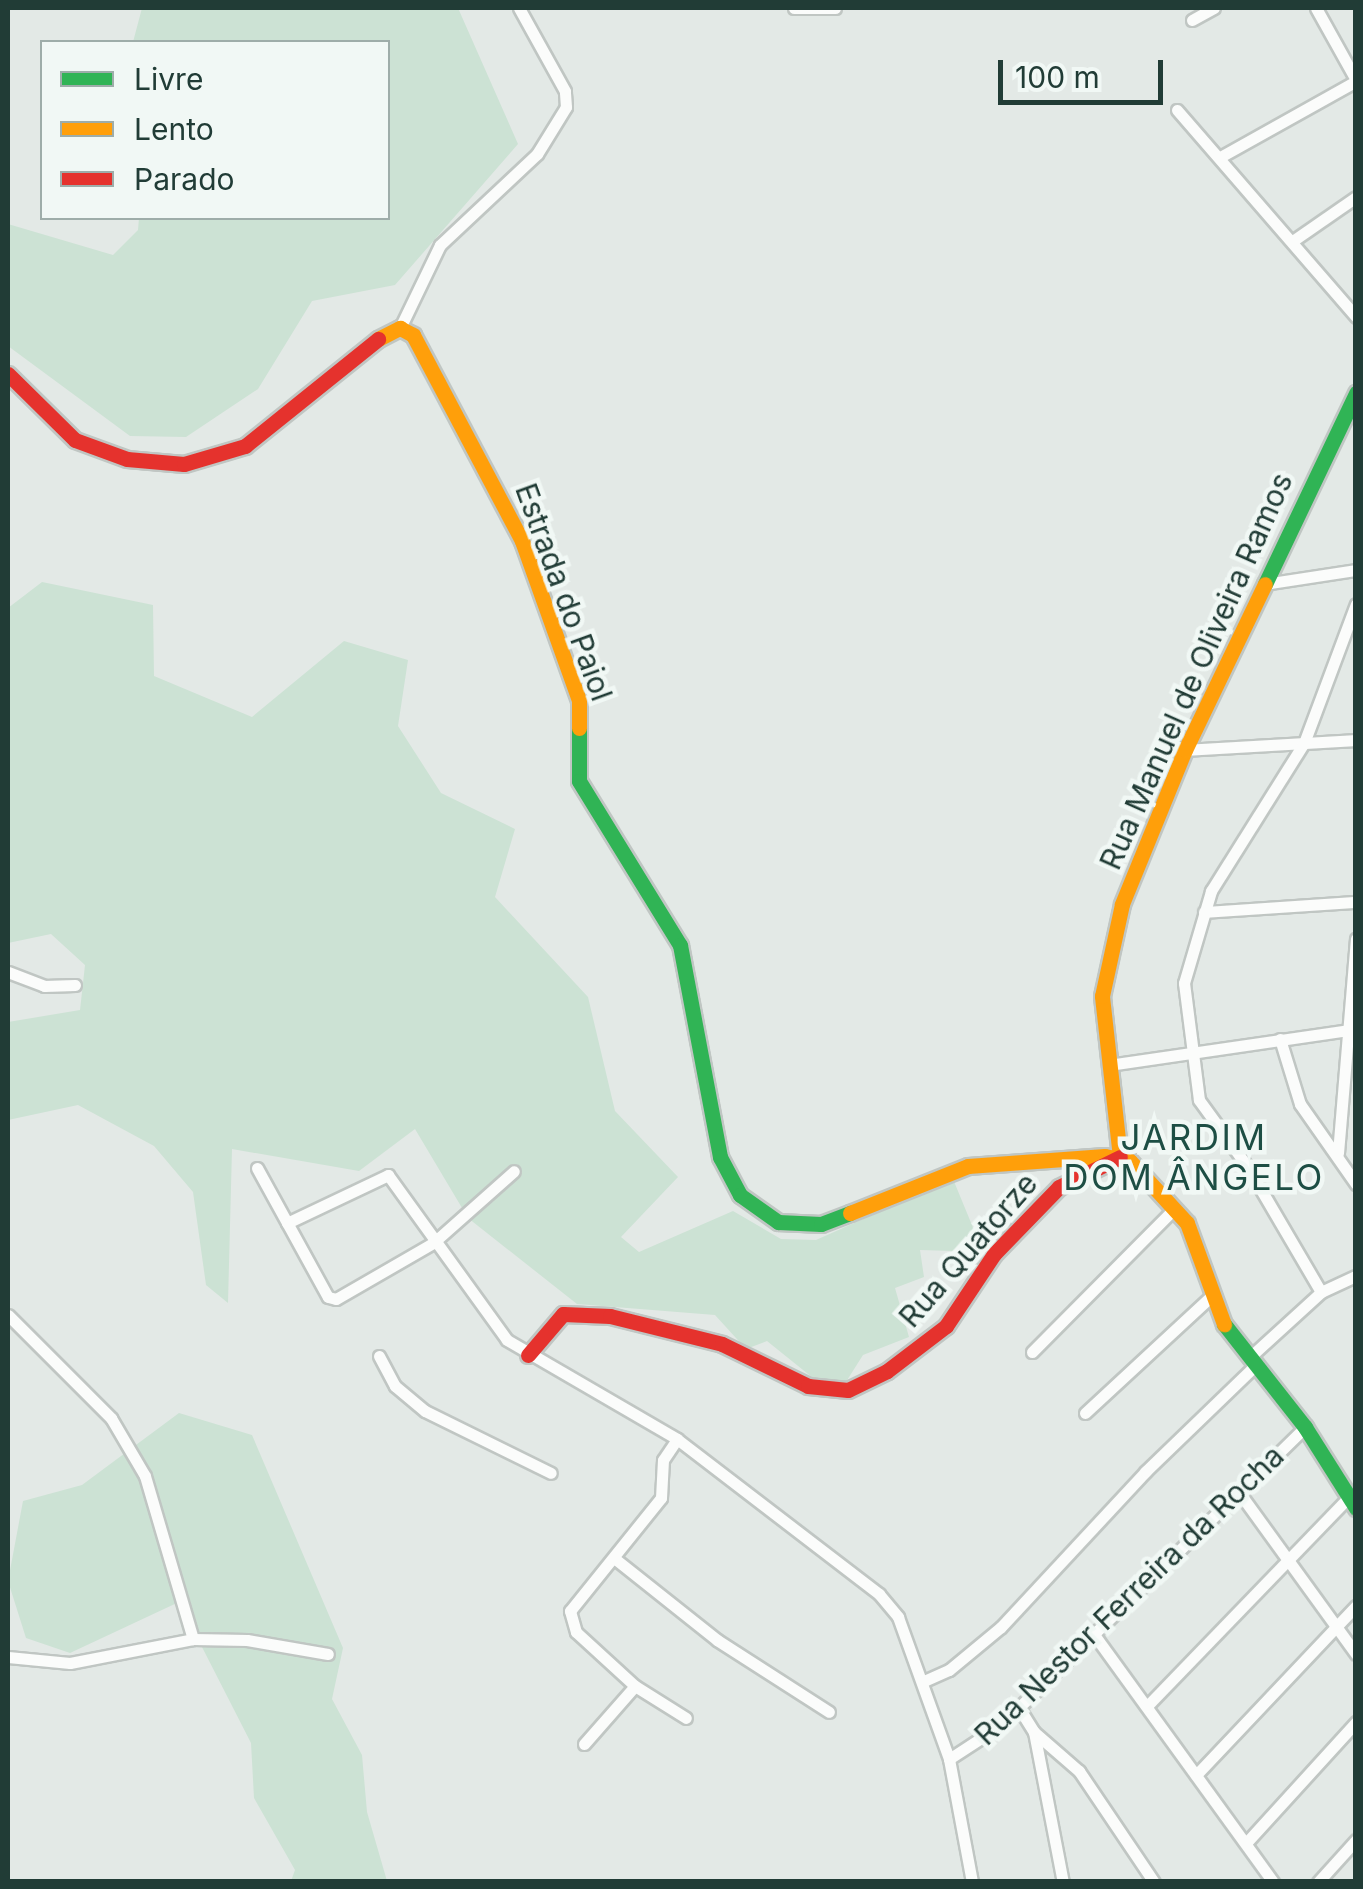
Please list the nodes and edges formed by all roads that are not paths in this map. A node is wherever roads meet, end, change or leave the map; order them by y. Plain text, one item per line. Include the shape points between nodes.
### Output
1 (519, 8) edge
2 (794, 8) edge
3 (836, 8) edge
4 (1214, 8) edge
5 (1316, 8) edge
6 (1192, 20) dead end
7 (1356, 80) edge
8 (1177, 110) dead end
9 (1222, 156) junction
10 (1356, 197) edge
11 (1294, 240) junction
12 (1356, 316) edge
13 (394, 329) junction
14 (8, 374) edge
15 (1356, 393) edge
16 (1356, 428) edge
17 (1336, 430) junction
18 (1356, 570) edge
19 (1264, 584) junction
20 (1356, 604) edge
21 (1356, 740) edge
22 (1304, 742) junction
23 (1185, 750) junction
24 (1356, 902) edge
25 (1204, 912) junction
26 (1356, 939) edge
27 (8, 972) edge
28 (75, 985) dead end
29 (1350, 1030) edge
30 (1280, 1039) junction
31 (1189, 1054) junction
32 (1109, 1066) junction
33 (1338, 1153) junction
34 (1120, 1156) junction
35 (258, 1168) dead end
36 (514, 1171) dead end
37 (1356, 1184) edge
38 (1175, 1208) junction
39 (287, 1222) junction
40 (433, 1243) junction
41 (1356, 1276) edge
42 (1321, 1292) junction
43 (1208, 1298) junction
44 (8, 1315) edge
45 (1032, 1352) dead end
46 (528, 1354) junction
47 (379, 1356) dead end
48 (1254, 1360) junction
49 (1085, 1412) dead end
50 (1305, 1427) junction
51 (677, 1439) junction
52 (551, 1472) dead end
53 (1238, 1492) junction
54 (1352, 1503) edge
55 (1286, 1556) junction
56 (614, 1558) junction
57 (1356, 1606) edge
58 (1334, 1625) junction
59 (1095, 1636) junction
60 (193, 1639) junction
61 (328, 1654) dead end
62 (1356, 1654) edge
63 (8, 1657) edge
64 (924, 1681) junction
65 (635, 1686) junction
66 (1147, 1706) junction
67 (1020, 1708) junction
68 (829, 1712) dead end
69 (686, 1718) dead end
70 (1356, 1722) edge
71 (1034, 1732) junction
72 (584, 1744) dead end
73 (949, 1759) junction
74 (1196, 1775) junction
75 (1356, 1840) edge
76 (1246, 1843) junction
77 (1150, 1880) edge
78 (972, 1882) edge
79 (1063, 1882) edge
80 (1273, 1882) edge
81 (1318, 1882) edge

1 - 13 street via 565,91 560,122 510,182 440,245
2 - 3 street
4 - 6 street
5 - 7 street
7 - 9 street
8 - 9 street
9 - 11 street
10 - 11 street
11 - 12 street
13 - 14 street via 245,446 184,464 126,459 75,440
13 - 34 street, Estrada do Paiol via 413,335 522,540 582,712 579,781 684,956 720,1156 740,1195 778,1222 821,1224 968,1166
15 - 17 street, Rua Manuel de Oliveira Ramos
16 - 17 street
17 - 19 street, Rua Manuel de Oliveira Ramos
18 - 19 street
19 - 23 street, Rua Manuel de Oliveira Ramos
20 - 22 street
21 - 22 street
22 - 23 street
22 - 25 street via 1218,877
23 - 32 street, Rua Manuel de Oliveira Ramos via 1105,959
24 - 25 street
25 - 31 street via 1184,983
26 - 29 street
27 - 28 street via 44,986
29 - 30 street
29 - 33 street
30 - 31 street
30 - 33 street via 1300,1104
31 - 32 street
31 - 42 street via 1200,1100 1248,1166
32 - 34 street, Rua Manuel de Oliveira Ramos
33 - 37 street
34 - 38 street
34 - 46 street, Rua Quatorze via 1046,1198 994,1254 960,1310 912,1354 865,1383 829,1390 698,1337 610,1316 563,1314
35 - 39 street
36 - 40 street
38 - 43 street via 1198,1248
38 - 45 street
39 - 40 street via 388,1175
39 - 40 street via 328,1297 336,1299
40 - 46 street via 493,1327
41 - 42 street
42 - 48 street
43 - 48 street
43 - 49 street
44 - 60 street via 111,1418 145,1476
46 - 51 street
47 - 52 street via 394,1386 425,1411
48 - 50 street
48 - 64 street via 1001,1626
50 - 53 street, Rua Nestor Ferreira da Rocha
50 - 54 street
51 - 56 street via 662,1460 661,1498
51 - 64 street via 879,1594 898,1617
53 - 55 street
53 - 59 street, Rua Nestor Ferreira da Rocha
54 - 55 street
55 - 58 street
55 - 66 street
56 - 65 street via 570,1611 576,1632
56 - 68 street via 717,1640
57 - 58 street
58 - 62 street
58 - 74 street
59 - 66 street
59 - 67 street, Rua Nestor Ferreira da Rocha
60 - 61 street
60 - 63 street via 70,1663
64 - 73 street
65 - 69 street
65 - 72 street
66 - 74 street
67 - 71 street
67 - 73 street, Rua Nestor Ferreira da Rocha
70 - 76 street
71 - 77 street via 1079,1772
71 - 79 street
73 - 78 street
74 - 76 street
75 - 81 street
76 - 80 street

